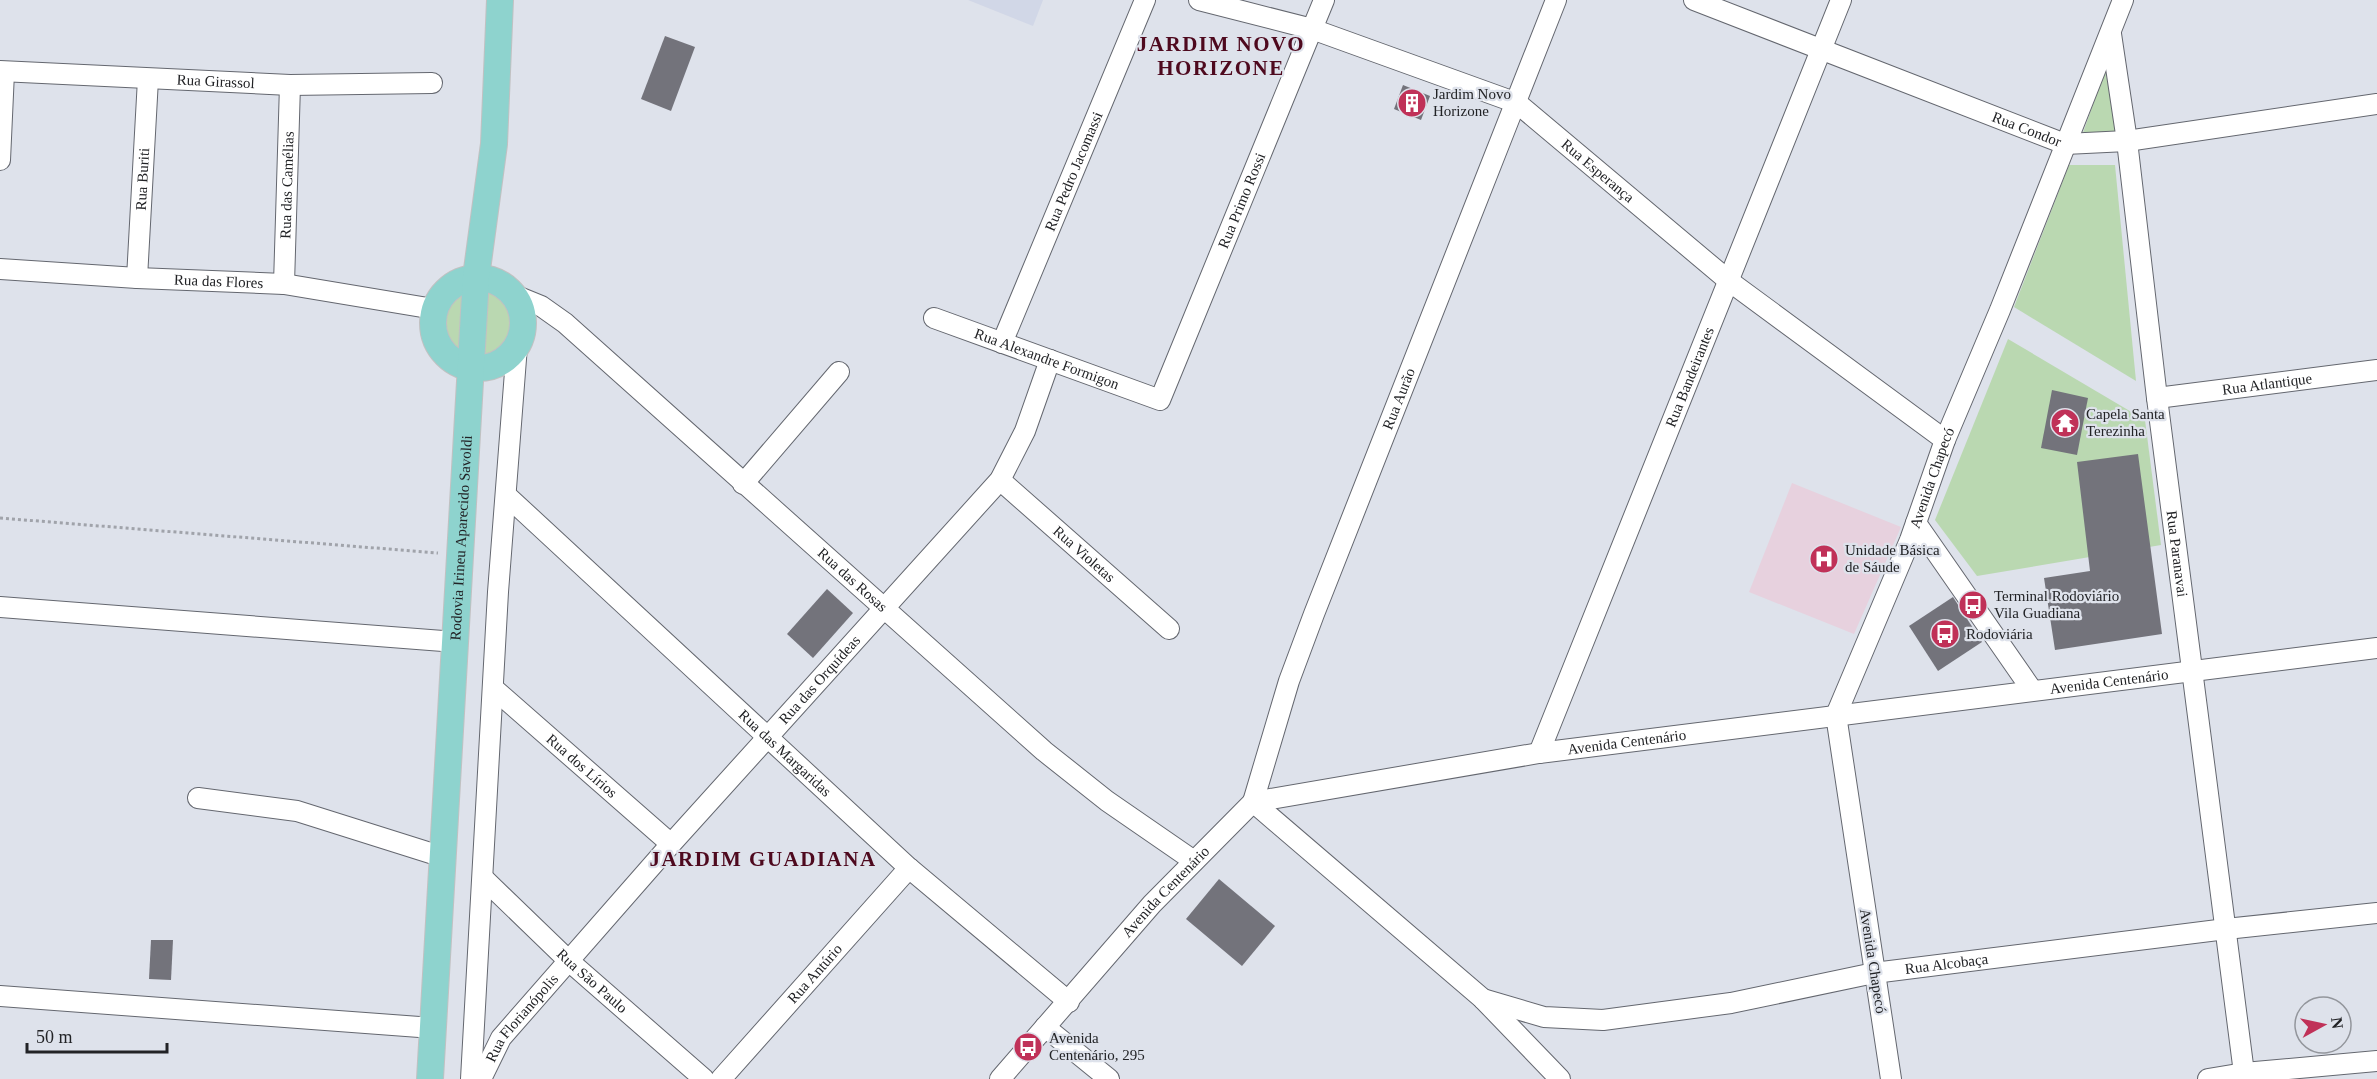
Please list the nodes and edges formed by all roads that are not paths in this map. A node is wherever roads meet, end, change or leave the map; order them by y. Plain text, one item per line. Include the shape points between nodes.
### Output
1 (500, 0) edge
2 (1145, 0) edge
3 (1200, 0) edge
4 (1324, 0) edge
5 (1556, 0) edge
6 (1694, 0) edge
7 (1841, 0) edge
8 (2123, 0) edge
9 (1312, 29) junction
10 (2110, 34) junction
11 (1822, 50) junction
12 (2, 71) edge
13 (148, 79) junction
14 (432, 83) dead end
15 (290, 85) junction
16 (1517, 103) junction
17 (2377, 104) edge
18 (2127, 141) junction
19 (2065, 144) junction
20 (0, 160) edge
21 (0, 269) edge
22 (476, 277) junction
23 (137, 278) junction
24 (1729, 281) junction
25 (284, 284) junction
26 (514, 295) junction
27 (434, 309) junction
28 (934, 318) dead end
29 (1002, 343) junction
30 (517, 346) junction
31 (1050, 360) junction
32 (472, 368) junction
33 (2377, 370) edge
34 (838, 372) dead end
35 (2157, 398) junction
36 (1161, 400) joint
37 (1945, 440) junction
38 (1000, 480) junction
39 (743, 484) junction
40 (506, 495) junction
41 (1916, 523) junction
42 (0, 607) edge
43 (886, 609) junction
44 (1169, 629) dead end
45 (456, 642) junction
46 (2377, 648) edge
47 (2192, 672) junction
48 (493, 688) junction
49 (2032, 690) junction
50 (1836, 715) junction
51 (770, 737) junction
52 (1539, 753) junction
53 (198, 798) dead end
54 (1253, 802) junction
55 (671, 844) junction
56 (443, 857) junction
57 (1194, 861) junction
58 (909, 868) junction
59 (483, 878) junction
60 (2377, 914) edge
61 (2226, 929) junction
62 (570, 962) junction
63 (1874, 973) junction
64 (0, 996) edge
65 (1484, 999) junction
66 (1069, 1002) junction
67 (1045, 1027) junction
68 (433, 1029) junction
69 (2377, 1060) edge
70 (2244, 1073) junction
71 (430, 1079) edge
72 (471, 1079) edge
73 (482, 1079) edge
74 (704, 1079) edge
75 (721, 1079) edge
76 (1000, 1079) edge
77 (1109, 1079) edge
78 (1560, 1079) edge
79 (1892, 1079) edge
80 (2208, 1079) edge

1 - 22 main road, Rodovia Irineu Aparecido Savoldi via 494,144
2 - 29 street, Rua Pedro Jacomassi
3 - 9 street, Rua Esperança
4 - 9 street, Rua Primo Rossi
5 - 16 street, Rua Aurão
6 - 11 street, Rua Condor
7 - 11 street, Rua Bandeirantes
8 - 10 street, Avenida Chapecó
9 - 16 street, Rua Esperança
9 - 36 street, Rua Primo Rossi
10 - 18 street, Rua Paranavai
10 - 19 street, Avenida Chapecó
11 - 19 street, Rua Condor
11 - 24 street, Rua Bandeirantes
12 - 13 street, Rua Girassol
12 - 20 street
13 - 15 street, Rua Girassol
13 - 23 street, Rua Buriti
14 - 15 street, Rua Girassol
15 - 25 street, Rua das Camélias
16 - 24 street, Rua Esperança
16 - 54 street, Rua Aurão via 1314,614 1289,681
17 - 18 street, Rua Condor
18 - 19 street, Rua Condor
18 - 35 street, Rua Paranavai
19 - 37 street, Avenida Chapecó
21 - 23 street, Rua das Flores
22 - 26 main road via 497,282
22 - 27 main road via 450,286
22 - 32 main road, Rodovia Irineu Aparecido Savoldi
23 - 25 street, Rua das Flores
24 - 37 street, Rua Esperança
24 - 52 street, Rua Bandeirantes
25 - 27 street, Rua das Flores
26 - 30 main road via 523,320
26 - 39 street, Rua das Rosas via 541,306 565,323
27 - 32 main road via 434,332 444,354
28 - 29 street, Rua Alexandre Formigon
29 - 31 street, Rua Alexandre Formigon
30 - 32 main road via 498,364
30 - 40 street
31 - 36 street, Rua Alexandre Formigon
31 - 38 street, Rua das Orquídeas via 1025,431
32 - 45 main road, Rodovia Irineu Aparecido Savoldi
33 - 35 street, Rua Atlantique
34 - 39 street
35 - 47 street, Rua Paranavai
37 - 41 street, Avenida Chapecó
38 - 43 street, Rua das Orquídeas
38 - 44 street, Rua Violetas
39 - 43 street, Rua das Rosas
40 - 48 street
40 - 51 street, Rua das Margaridas
41 - 49 street
41 - 50 street, Avenida Chapecó
42 - 45 street
43 - 51 street, Rua das Orquídeas
43 - 57 street, Rua das Rosas via 1044,751 1107,801
45 - 56 main road, Rodovia Irineu Aparecido Savoldi
46 - 47 street, Avenida Centenário
47 - 49 street, Avenida Centenário
47 - 61 street, Rua Paranavai
48 - 55 street, Rua dos Lírios
48 - 59 street
49 - 50 street, Avenida Centenário
50 - 52 street, Avenida Centenário
50 - 63 street, Avenida Chapecó
51 - 55 street, Rua das Orquídeas
51 - 58 street, Rua das Margaridas
52 - 54 street, Avenida Centenário
53 - 56 street via 297,811
54 - 57 street, Avenida Centenário
54 - 65 street
55 - 62 street, Rua das Orquídeas
56 - 68 main road, Rodovia Irineu Aparecido Savoldi
57 - 66 street, Avenida Centenário
58 - 66 street, Rua das Margaridas
58 - 75 street, Rua Antúrio
59 - 62 street, Rua São Paulo
59 - 72 street
60 - 61 street, Rua Alcobaça
61 - 63 street, Rua Alcobaça
61 - 70 street, Rua Paranavai
62 - 73 street, Rua Florianópolis via 501,1038
62 - 74 street, Rua São Paulo
63 - 65 street, Rua Alcobaça via 1731,1003 1603,1020 1544,1017
63 - 79 street, Avenida Chapecó
64 - 68 street
65 - 78 street
66 - 67 street, Avenida Centenário
67 - 76 street, Avenida Centenário
67 - 77 street
68 - 71 main road, Rodovia Irineu Aparecido Savoldi
69 - 70 street
70 - 80 street

